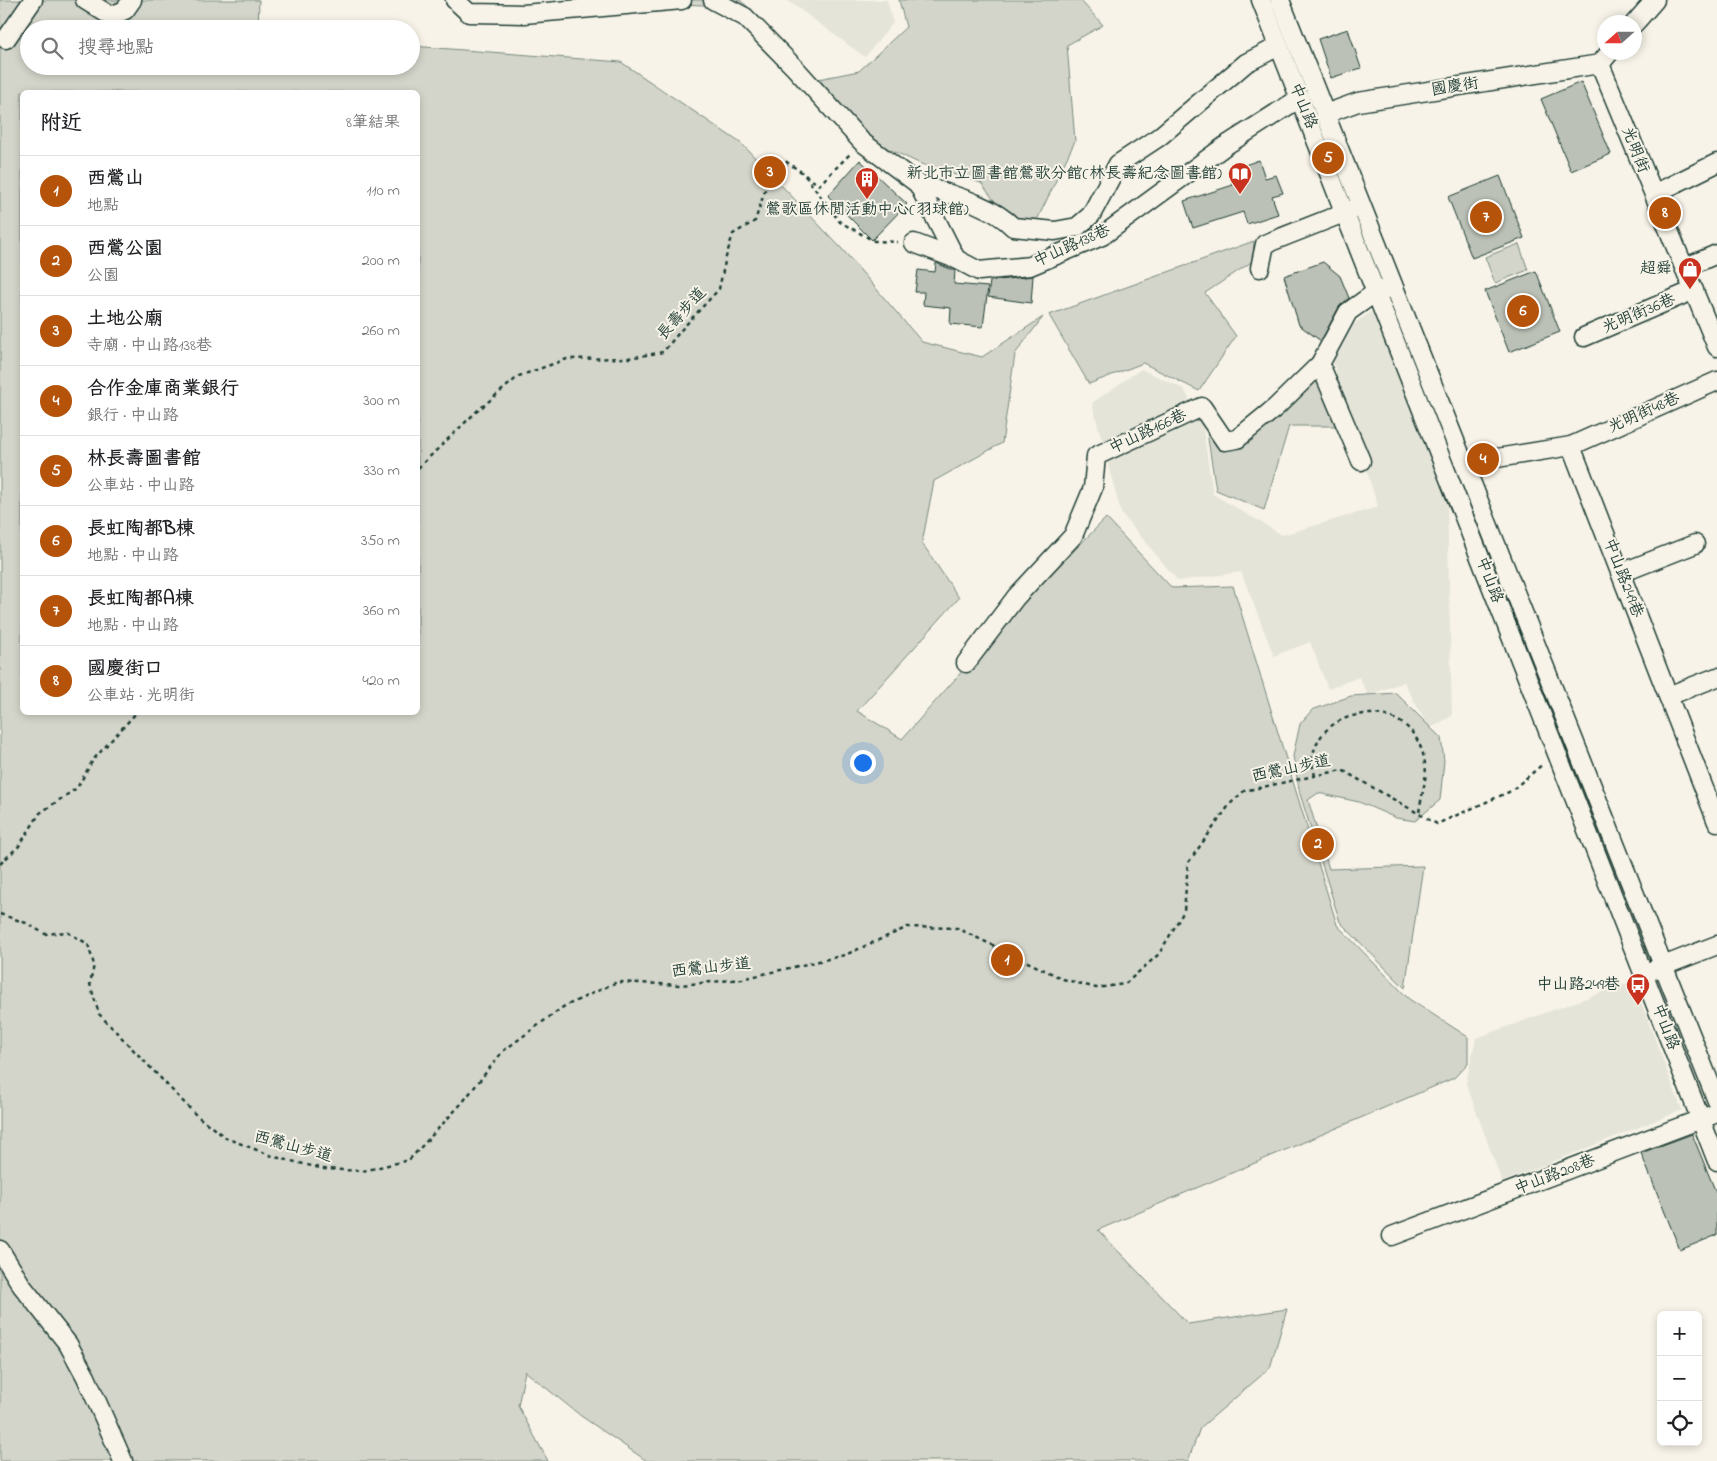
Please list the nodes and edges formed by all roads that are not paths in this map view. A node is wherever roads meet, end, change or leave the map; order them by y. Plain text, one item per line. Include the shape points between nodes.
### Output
1 (33, 0) edge
2 (85, 0) edge
3 (132, 0) edge
4 (455, 0) edge
5 (682, 0) edge
6 (713, 0) edge
7 (1261, 0) edge
8 (1280, 0) edge
9 (1655, 0) edge
10 (1642, 15) edge
11 (6, 38) dead end
12 (1279, 46) junction
13 (1597, 59) edge
14 (1606, 60) edge
15 (1300, 98) junction
16 (1325, 114) junction
17 (1717, 163) edge
18 (918, 184) junction
19 (1654, 194) junction
20 (1362, 206) junction
21 (1345, 213) junction
22 (914, 243) road end
23 (1717, 254) edge
24 (956, 259) junction
25 (1260, 268) dead end
26 (1684, 268) junction
27 (1393, 286) junction
28 (1694, 290) junction
29 (1376, 292) junction
30 (1584, 337) dead end
31 (1716, 343) edge
32 (1320, 364) junction
33 (1717, 381) edge
34 (1453, 436) junction
35 (1435, 442) junction
36 (1571, 446) junction
37 (1497, 458) dead end
38 (1360, 461) dead end
39 (1695, 544) dead end
40 (1621, 573) junction
41 (966, 663) dead end
42 (1717, 677) edge
43 (1668, 696) junction
44 (1712, 792) edge
45 (1717, 822) edge
46 (1717, 945) edge
47 (1663, 966) junction
48 (1644, 974) junction
49 (1717, 1101) edge
50 (1717, 1113) edge
51 (1700, 1119) junction
52 (1717, 1161) edge
53 (1392, 1236) dead end
54 (0, 1250) edge
55 (123, 1461) edge

1 - 11 street
2 - 3 street via 111,16 125,10
4 - 5 street via 469,13 524,14
6 - 18 street via 745,17 862,142
7 - 12 street, 中山路
8 - 16 street, 中山路
9 - 10 street
12 - 15 street, 中山路
12 - 18 street via 1246,62 1159,137 1118,164 1091,215 1077,227 1055,231 1014,227 1004,218 970,202
13 - 16 street, 國慶街 via 1358,102
14 - 19 street, 光明街
15 - 16 street
15 - 21 street, 中山路
15 - 24 street, 中山路138巷 via 1225,146 1102,236 1030,266 979,271
16 - 20 street, 中山路
17 - 19 street
18 - 24 street
19 - 26 street, 光明街
20 - 21 street
20 - 27 street, 中山路
21 - 25 street via 1265,244
21 - 29 street, 中山路
22 - 24 street, 中山路138巷
23 - 26 street
26 - 28 street, 光明街
27 - 29 street, 中山路166巷
27 - 34 street, 中山路
28 - 30 street, 光明街36巷
28 - 31 street, 光明街
29 - 32 street, 中山路166巷 via 1348,312
29 - 35 street, 中山路
32 - 38 street
32 - 41 street, 中山路166巷 via 1237,439 1225,441 1202,407 1096,456 1093,488 1072,536 1016,597
33 - 36 street, 光明街48巷
34 - 35 street
34 - 47 street, 中山路 via 1473,471
35 - 48 street, 中山路
36 - 37 street, 光明街48巷
36 - 40 street, 中山路249巷
39 - 40 street
40 - 43 street, 中山路249巷
42 - 43 street
43 - 44 street, 中山路249巷
44 - 45 street, 中山路249巷
46 - 47 street
47 - 48 street
47 - 49 street, 中山路
48 - 51 street, 中山路
50 - 51 street, 中山路208巷
51 - 52 street, 中山路
51 - 53 street, 中山路208巷
54 - 55 street via 22,1286 68,1344

